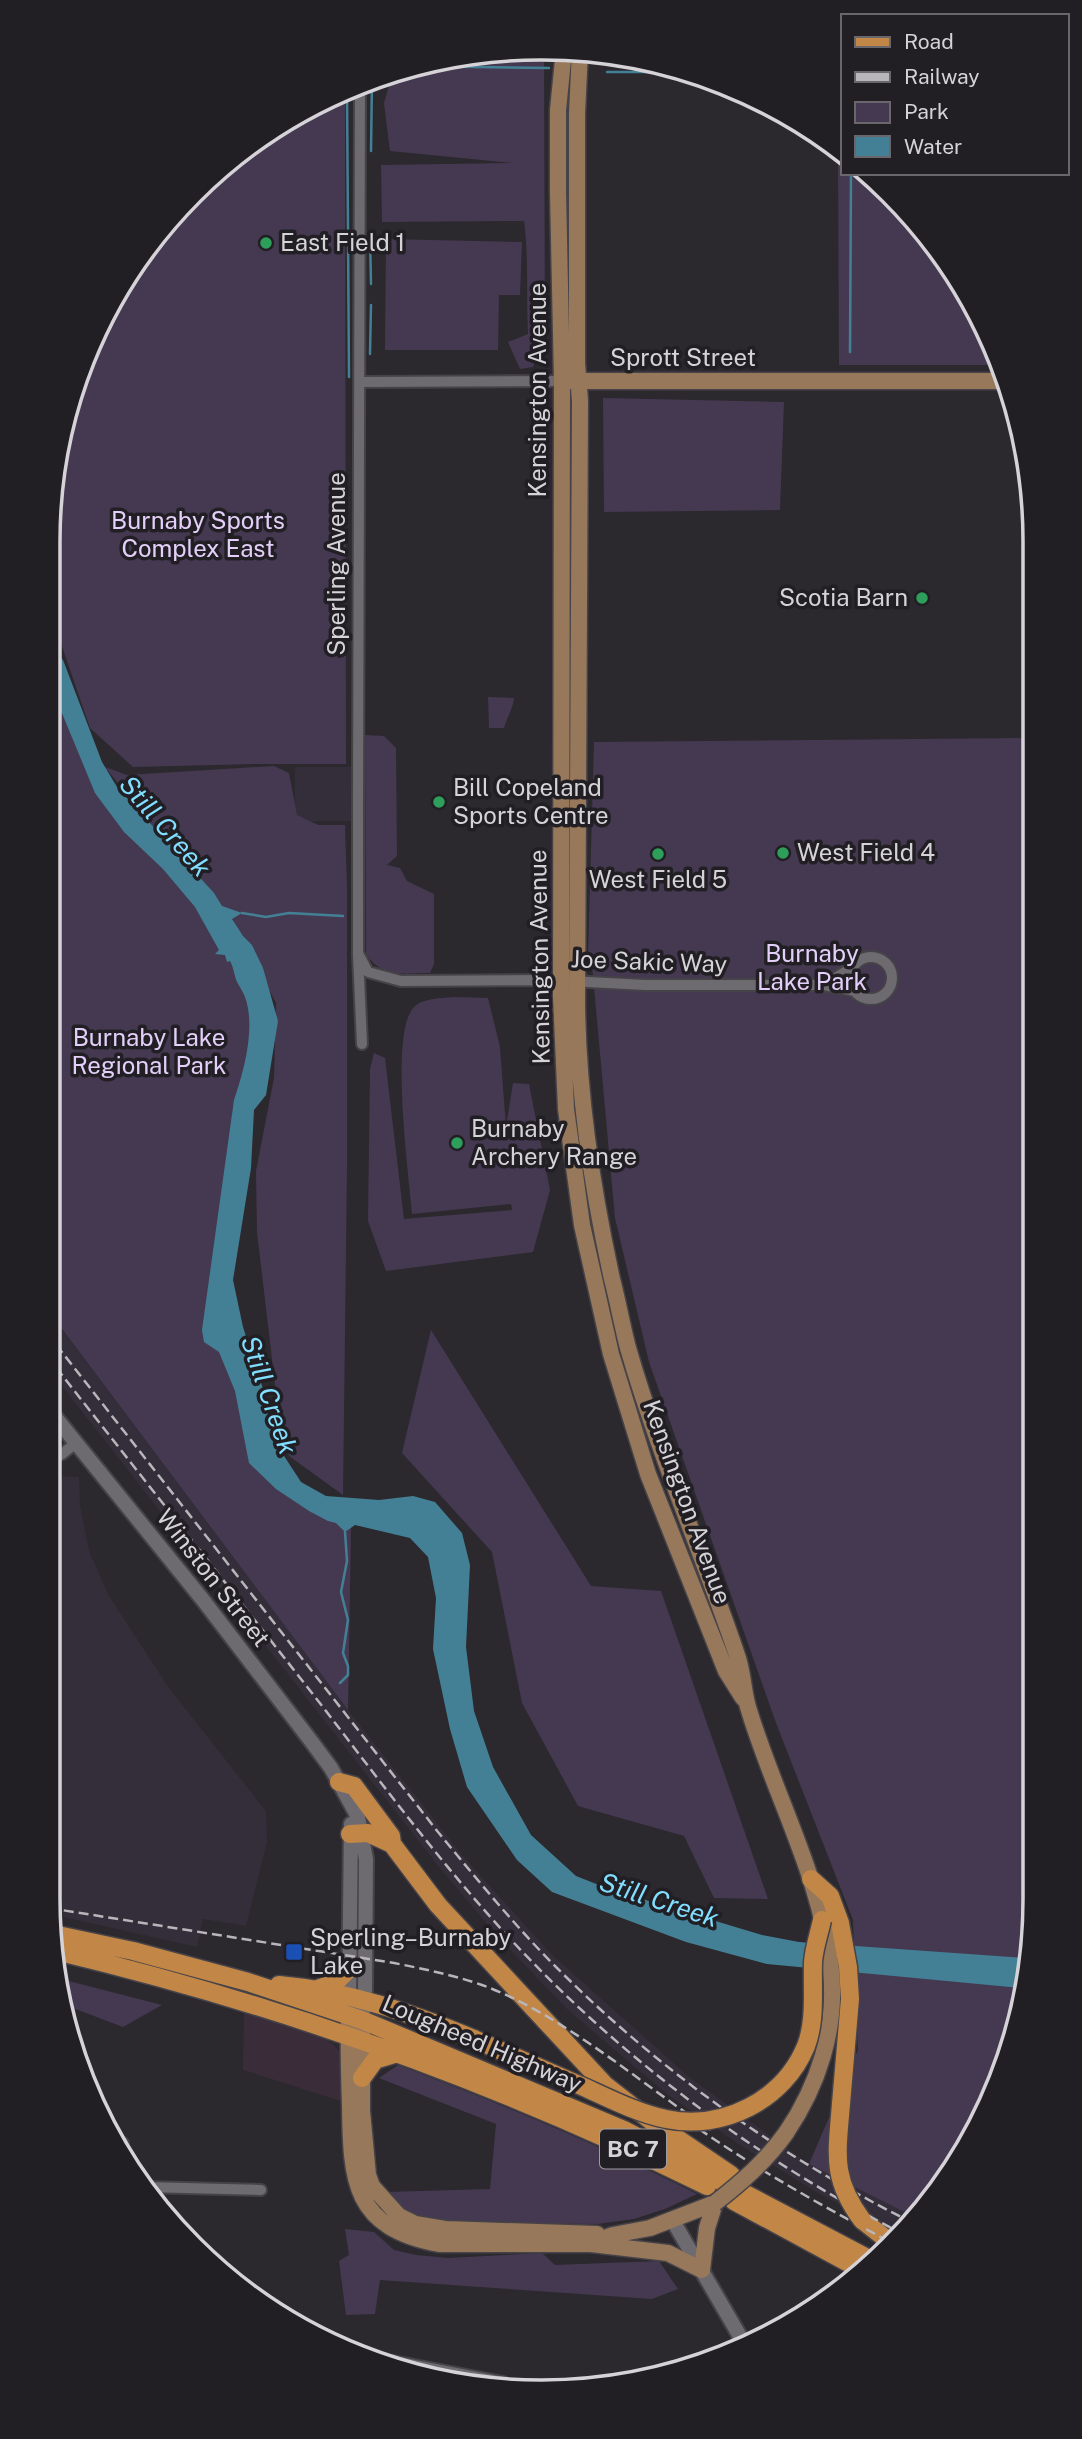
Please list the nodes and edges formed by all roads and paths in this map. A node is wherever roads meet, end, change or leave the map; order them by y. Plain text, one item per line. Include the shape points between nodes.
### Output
1 (570, 61) edge
2 (573, 61) edge
3 (360, 95) edge
4 (562, 381) junction
5 (579, 381) junction
6 (995, 381) edge
7 (360, 382) junction
8 (358, 955) junction
9 (853, 967) junction
10 (570, 980) junction
11 (824, 985) junction
12 (855, 991) junction
13 (362, 1044) dead end
14 (60, 1423) edge
15 (76, 1443) junction
16 (60, 1455) edge
17 (339, 1782) junction
18 (356, 1834) junction
19 (392, 1844) junction
20 (811, 1879) junction
21 (822, 1920) junction
22 (62, 1936) edge
23 (63, 1953) edge
24 (351, 1967) junction
25 (248, 1982) junction
26 (318, 1989) junction
27 (357, 1999) junction
28 (356, 2017) junction
29 (355, 2038) junction
30 (397, 2053) junction
31 (362, 2078) junction
32 (156, 2187) edge
33 (261, 2190) dead end
34 (373, 2201) junction
35 (711, 2207) junction
36 (782, 2212) junction
37 (674, 2221) junction
38 (613, 2235) junction
39 (883, 2236) edge
40 (589, 2244) junction
41 (863, 2256) edge
42 (852, 2265) edge
43 (702, 2270) junction
44 (740, 2336) edge

1 - 4 main road, Kensington Avenue via 558,110
2 - 5 main road, Kensington Avenue
3 - 7 street, Sperling Avenue
4 - 5 main road, Sprott Street
4 - 7 street, Sprott Street
4 - 10 main road, Kensington Avenue
5 - 6 main road, Sprott Street
5 - 10 main road, Kensington Avenue
7 - 8 street, Sperling Avenue
8 - 10 street, Joe Sakic Way via 368,972 401,981
8 - 13 street, Sperling Avenue
9 - 11 street, Joe Sakic Way
9 - 12 street via 850,979
9 - 12 street, Joe Sakic Way via 875,958 887,965 892,978 888,990 877,998 863,998
10 - 11 street, Joe Sakic Way via 645,985
10 - 20 main road, Kensington Avenue via 584,1118 628,1347
11 - 12 street, Joe Sakic Way
14 - 15 street, Winston Street
15 - 16 street
15 - 17 street, Winston Street via 203,1600
17 - 18 street via 358,1817
17 - 19 main road via 354,1786 391,1836
18 - 19 main road
18 - 24 street
18 - 27 street via 366,1859
19 - 36 main road via 438,1905 605,2085
20 - 21 main road, Kensington Avenue
20 - 39 main road, bridge via 830,1896 841,1923 848,1967 850,1999 837,2167 845,2194 862,2220
21 - 27 main road, bridge via 814,1958 811,2029 798,2062 765,2099 739,2113 705,2120 681,2121 641,2112 420,2017
21 - 35 main road, Kensington Avenue, bridge via 832,2007 825,2050 811,2090 773,2152
22 - 25 main road, Lougheed Highway / BC 7
23 - 29 main road, Lougheed Highway / BC 7 via 185,1984
24 - 26 main road via 335,1982
24 - 27 street
25 - 26 main road
25 - 28 main road, Lougheed Highway / BC 7
26 - 27 main road
27 - 28 street
28 - 29 main road
28 - 36 main road, Lougheed Highway / BC 7 via 624,2130
29 - 30 main road, Lougheed Highway / BC 7
29 - 31 main road
29 - 34 main road via 352,2167 359,2194
30 - 31 main road via 375,2060
30 - 42 main road, Lougheed Highway / BC 7 via 613,2139
31 - 34 main road
32 - 33 street
34 - 38 main road, Kensington Avenue via 415,2224 445,2229
34 - 40 main road, Kensington Avenue via 381,2220 415,2240
35 - 37 main road, Kensington Avenue
35 - 43 main road
36 - 41 main road, Lougheed Highway / BC 7
37 - 38 main road, Kensington Avenue
37 - 43 street
38 - 40 main road, Kensington Avenue
40 - 43 main road via 668,2253
43 - 44 street

